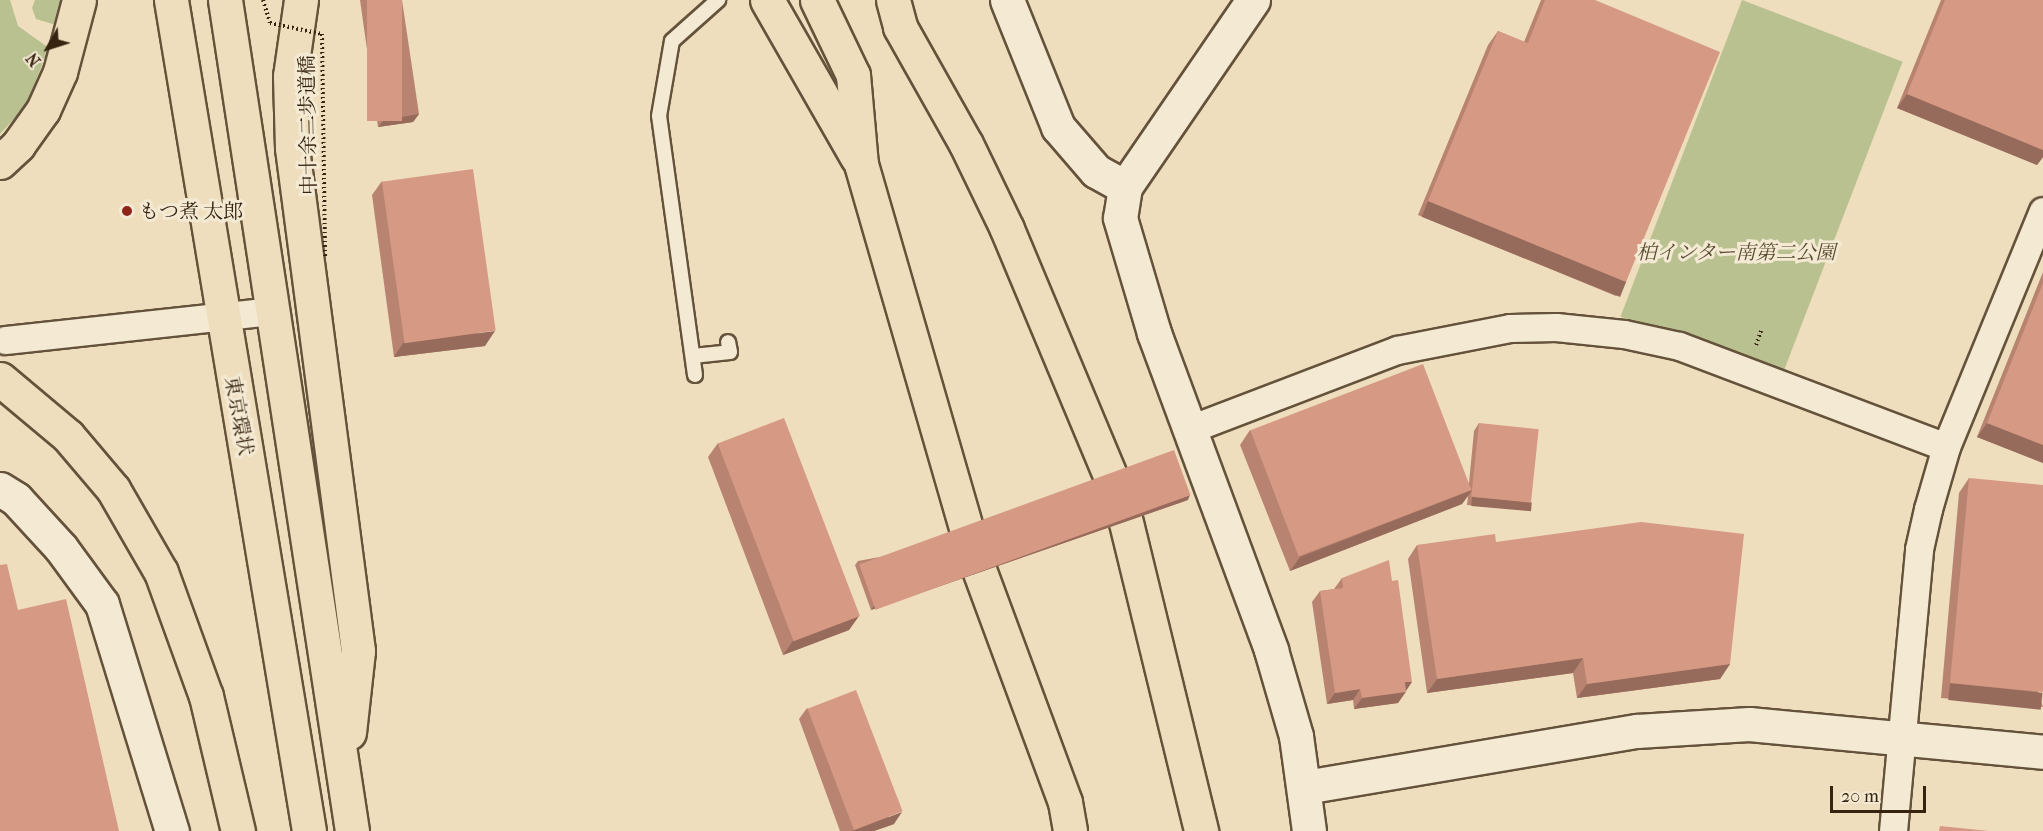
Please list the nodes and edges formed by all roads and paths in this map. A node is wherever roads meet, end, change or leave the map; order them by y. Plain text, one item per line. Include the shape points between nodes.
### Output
1 (171, 0) edge
2 (225, 0) edge
3 (263, 0) edge
4 (302, 0) edge
5 (718, 0) edge
6 (767, 0) edge
7 (818, 0) edge
8 (873, 0) edge
9 (1007, 0) edge
10 (1253, 0) edge
11 (897, 13) edge
12 (73, 28) edge
13 (0, 162) edge
14 (861, 164) junction
15 (1125, 187) junction
16 (2043, 211) edge
17 (325, 257) dead end
18 (273, 310) junction
19 (222, 317) junction
20 (5, 340) dead end
21 (728, 342) dead end
22 (693, 356) junction
23 (695, 375) dead end
24 (0, 379) edge
25 (1190, 429) junction
26 (1946, 447) junction
27 (0, 489) edge
28 (1902, 738) junction
29 (2043, 752) edge
30 (344, 782) junction
31 (1305, 787) junction
32 (1067, 816) edge
33 (172, 831) edge
34 (238, 831) edge
35 (309, 831) edge
36 (352, 831) edge
37 (1084, 831) edge
38 (1201, 831) edge
39 (1309, 831) edge
40 (1893, 831) edge

1 - 19 highway, 東京環状
2 - 18 highway
3 - 17 path, 中十余二歩道橋, bridge via 270,23 322,34
4 - 30 highway via 290,76 292,148 358,651
5 - 22 lane via 672,41 659,116
6 - 14 highway
7 - 14 highway via 853,75
8 - 11 highway
9 - 15 street via 1058,127 1096,171
10 - 15 street
11 - 38 highway via 1007,229 1121,502
12 - 13 highway via 43,110 18,145
14 - 32 highway via 974,556
15 - 25 street via 1120,218 1136,281
16 - 26 street
18 - 19 street
18 - 30 highway
19 - 20 street
19 - 35 highway, 東京環状
21 - 22 lane via 730,352
22 - 23 lane
24 - 34 highway via 68,436 113,489 161,572 206,696
25 - 26 street via 1396,350 1510,328 1556,327 1624,334 1679,346
25 - 31 street via 1271,650 1296,736
26 - 28 street via 1919,549
27 - 33 street via 16,499 61,548 102,604
28 - 29 street
28 - 31 street via 1749,724 1637,731
28 - 40 street
30 - 36 highway
31 - 39 street
32 - 37 highway

